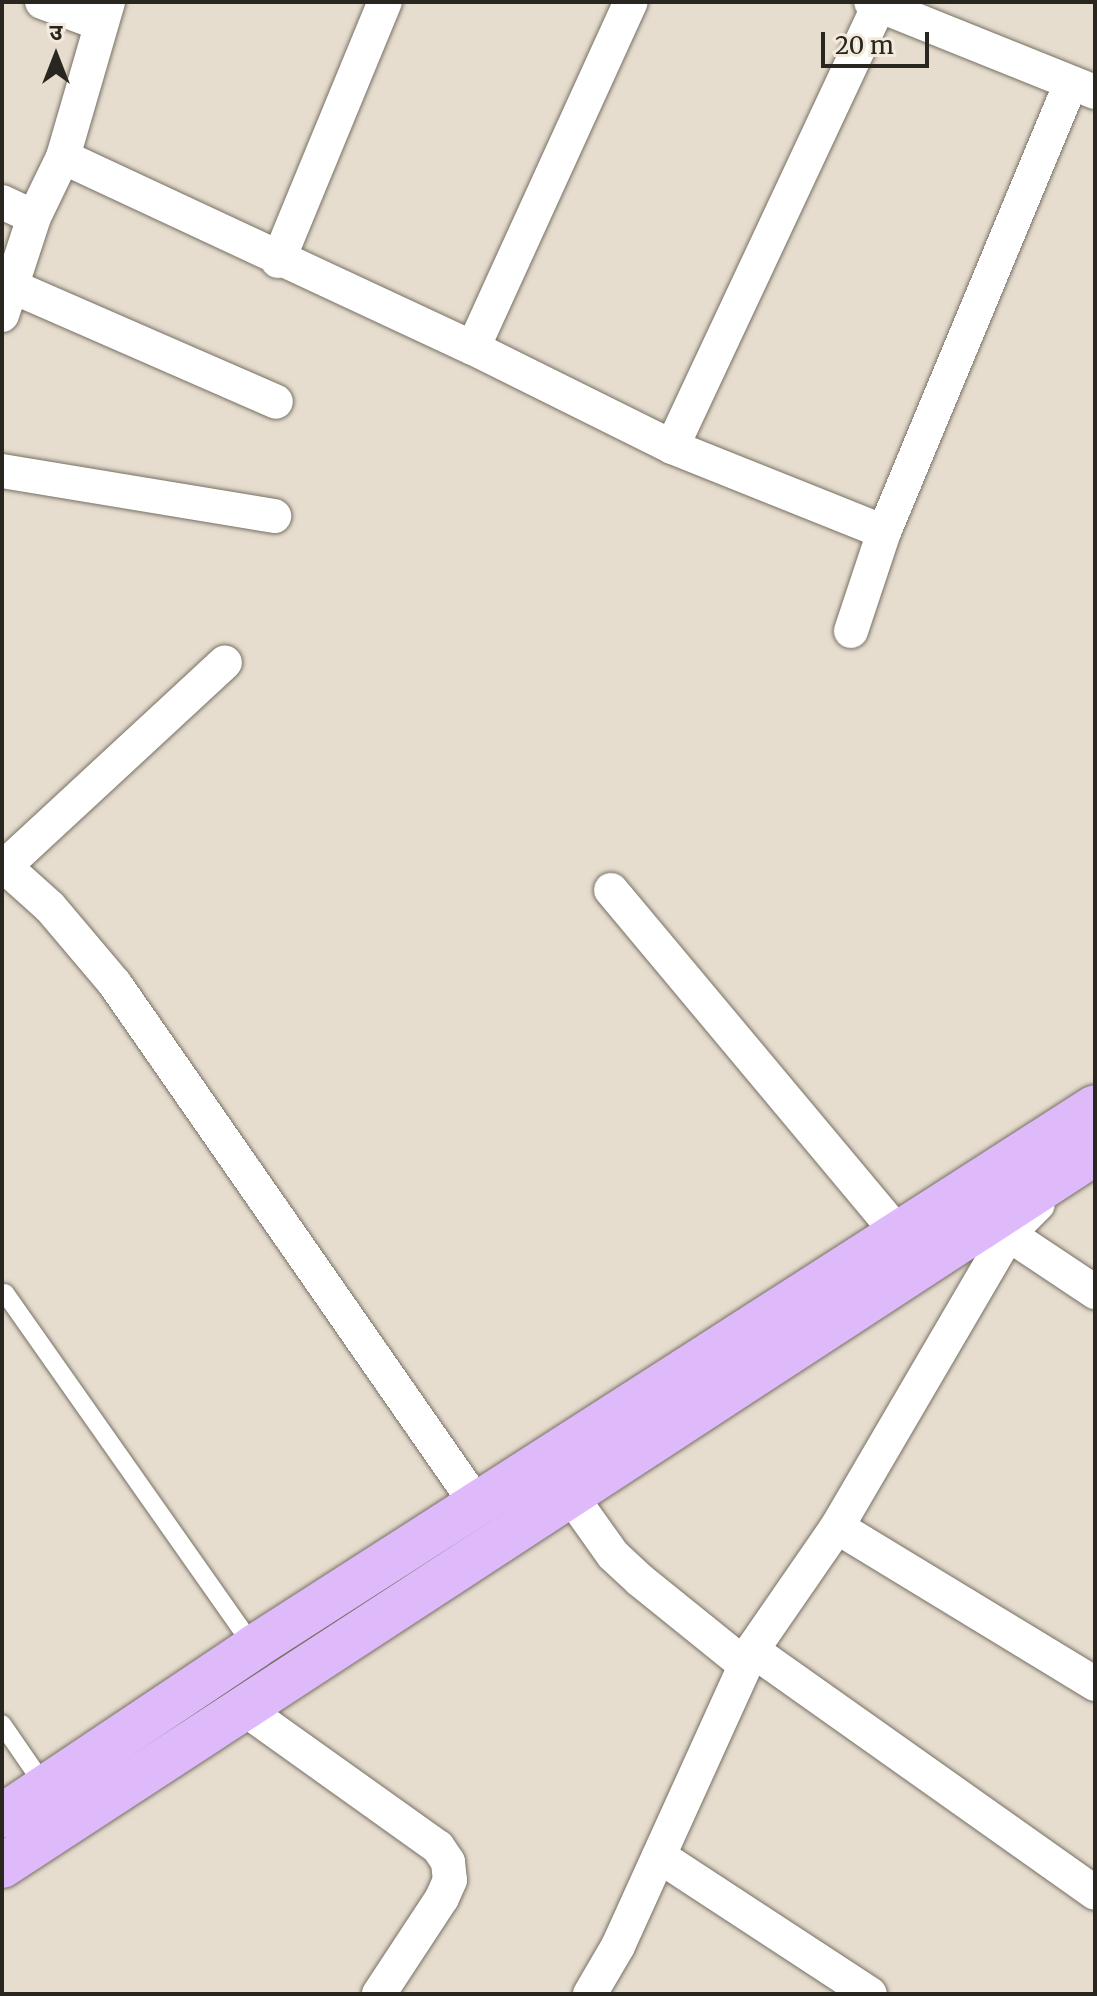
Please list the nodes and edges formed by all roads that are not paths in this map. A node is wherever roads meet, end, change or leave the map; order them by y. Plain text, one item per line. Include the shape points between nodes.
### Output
1 (42, 2) edge
2 (385, 2) edge
3 (631, 2) edge
4 (875, 4) edge
5 (104, 13) edge
6 (1083, 87) edge
7 (63, 157) junction
8 (2, 202) edge
9 (34, 217) junction
10 (278, 261) junction
11 (7, 300) edge
12 (473, 348) junction
13 (276, 402) dead end
14 (672, 447) junction
15 (2, 471) edge
16 (274, 516) dead end
17 (884, 532) junction
18 (851, 631) dead end
19 (225, 662) dead end
20 (3, 866) edge
21 (611, 890) dead end
22 (1095, 1107) edge
23 (1085, 1160) edge
24 (898, 1233) junction
25 (1008, 1234) junction
26 (1095, 1292) edge
27 (5, 1293) dead end
28 (571, 1496) junction
29 (476, 1503) junction
30 (837, 1527) junction
31 (254, 1647) junction
32 (749, 1658) junction
33 (1095, 1684) edge
34 (243, 1708) junction
35 (2, 1724) edge
36 (46, 1788) junction
37 (2, 1816) edge
38 (659, 1856) junction
39 (2, 1866) edge
40 (1095, 1893) edge
41 (379, 1994) edge
42 (590, 1994) edge
43 (870, 1994) edge

1 - 5 street
2 - 10 street
3 - 12 street
4 - 6 street
4 - 14 street
5 - 7 street
6 - 17 street
7 - 9 street
7 - 10 street
8 - 9 street
9 - 11 street
10 - 12 street
11 - 13 street
12 - 14 street
14 - 17 street
15 - 16 street
17 - 18 street
19 - 20 street
20 - 29 street via 50,907 115,984
21 - 24 street
22 - 24 highway
23 - 25 street
23 - 28 highway
24 - 29 highway
25 - 26 street
25 - 30 street
27 - 31 lane
28 - 32 street via 613,1555
28 - 34 highway
29 - 31 highway
30 - 32 street
30 - 33 street
31 - 36 highway
32 - 38 street
32 - 40 street
34 - 39 highway
34 - 41 street via 438,1847 448,1862 450,1880 442,1898
35 - 36 lane
36 - 37 highway
38 - 42 street
38 - 43 street

